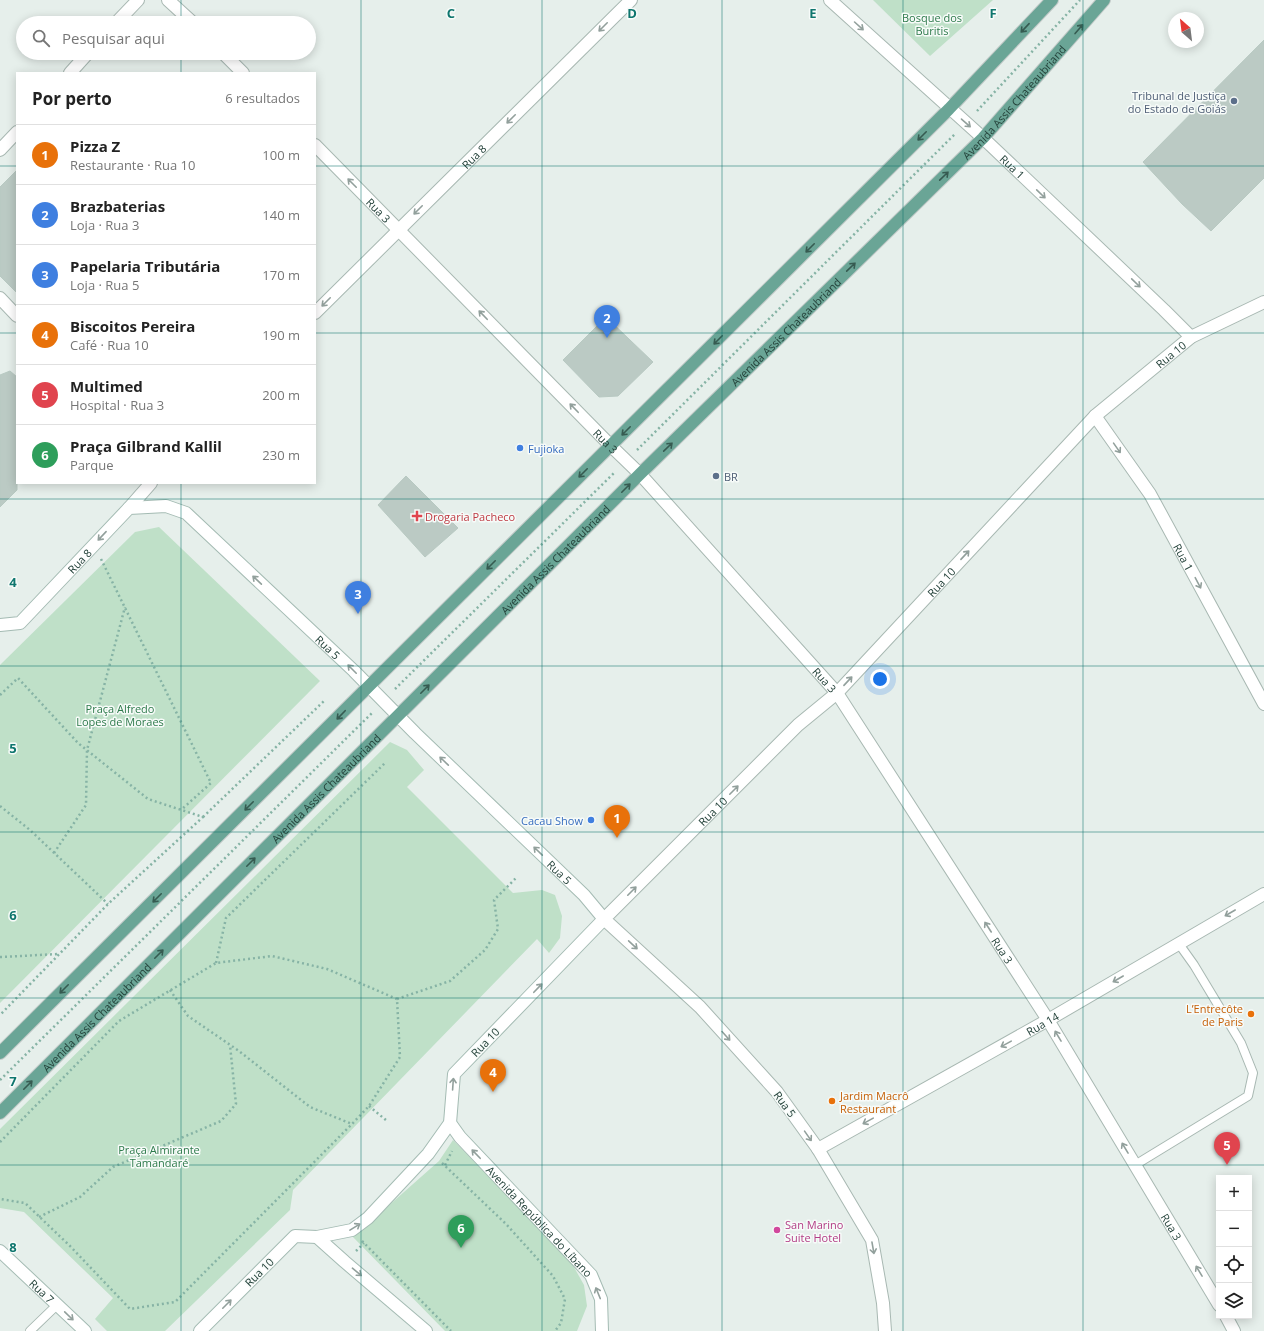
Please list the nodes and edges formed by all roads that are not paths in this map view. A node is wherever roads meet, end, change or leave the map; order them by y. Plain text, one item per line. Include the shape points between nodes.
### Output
1 (138, 0) edge
2 (168, 0) edge
3 (631, 0) edge
4 (830, 0) edge
5 (1052, 0) edge
6 (1104, 0) edge
7 (123, 16) edge
8 (185, 16) edge
9 (82, 60) edge
10 (230, 60) edge
11 (71, 72) edge
12 (242, 72) edge
13 (949, 109) junction
14 (16, 133) edge
15 (983, 138) junction
16 (316, 146) edge
17 (0, 150) edge
18 (399, 229) junction
19 (0, 298) edge
20 (1264, 302) edge
21 (316, 312) edge
22 (16, 315) edge
23 (1191, 337) junction
24 (1095, 416) junction
25 (611, 446) junction
26 (640, 474) junction
27 (150, 484) edge
28 (129, 508) junction
29 (0, 625) edge
30 (368, 687) junction
31 (837, 693) junction
32 (1264, 704) edge
33 (397, 716) junction
34 (1264, 894) edge
35 (604, 919) junction
36 (1179, 944) junction
37 (1048, 1020) junction
38 (0, 1053) edge
39 (0, 1113) edge
40 (450, 1122) junction
41 (818, 1149) junction
42 (1135, 1165) junction
43 (317, 1237) junction
44 (0, 1251) edge
45 (1216, 1300) edge
46 (57, 1305) junction
47 (1228, 1319) edge
48 (601, 1330) edge
49 (30, 1331) edge
50 (85, 1331) edge
51 (200, 1331) edge
52 (426, 1331) edge
53 (885, 1331) edge
54 (1234, 1331) edge

1 - 7 street
2 - 8 street
3 -> 18 street, Rua 8
4 -> 13 street, Rua 1
5 -> 13 main road
15 -> 6 main road, Avenida Assis Chateaubriand
9 - 11 street
10 - 12 street
13 -> 15 street, Rua 1
13 -> 25 main road
14 - 17 street
15 -> 23 street, Rua 1
26 -> 15 main road, Avenida Assis Chateaubriand
18 -> 16 street, Rua 3
18 -> 21 street, Rua 8
25 -> 18 street, Rua 3
19 - 22 street
20 - 23 street, Rua 10
23 - 24 street, Rua 10
31 -> 24 street, Rua 10
24 -> 32 street, Rua 1 via 1150,494
25 - 26 street, Rua 3
25 -> 30 main road
26 - 31 street, Rua 3
33 -> 26 main road, Avenida Assis Chateaubriand
27 - 28 street, Rua 8
28 -> 29 street, Rua 8 via 20,623
30 -> 28 street, Rua 5 via 186,513 166,506
30 - 33 street, Rua 5
30 -> 38 main road
35 -> 31 street, Rua 10 via 798,725
37 -> 31 street, Rua 3
35 -> 33 street, Rua 5 via 584,895
39 -> 33 main road, Avenida Assis Chateaubriand
34 -> 36 street, Rua 14
40 -> 35 street, Rua 10 via 454,1074
35 -> 41 street, Rua 5 via 700,1007 777,1092
36 -> 37 street, Rua 14
36 - 42 lane via 1241,1044 1253,1073 1248,1096
37 -> 41 street, Rua 14
42 -> 37 street, Rua 3
43 -> 40 street, Rua 10 via 352,1230 368,1218 428,1154
48 -> 40 street, Avenida República do Líbano via 601,1299 591,1275 460,1137
41 -> 53 street, Rua 5 via 872,1240
45 -> 42 street, Rua 3
51 -> 43 street, Rua 10 via 295,1236
43 -> 52 street
44 - 46 street, Rua 7
46 - 49 lane
46 -> 50 street, Rua 7
47 - 54 street

